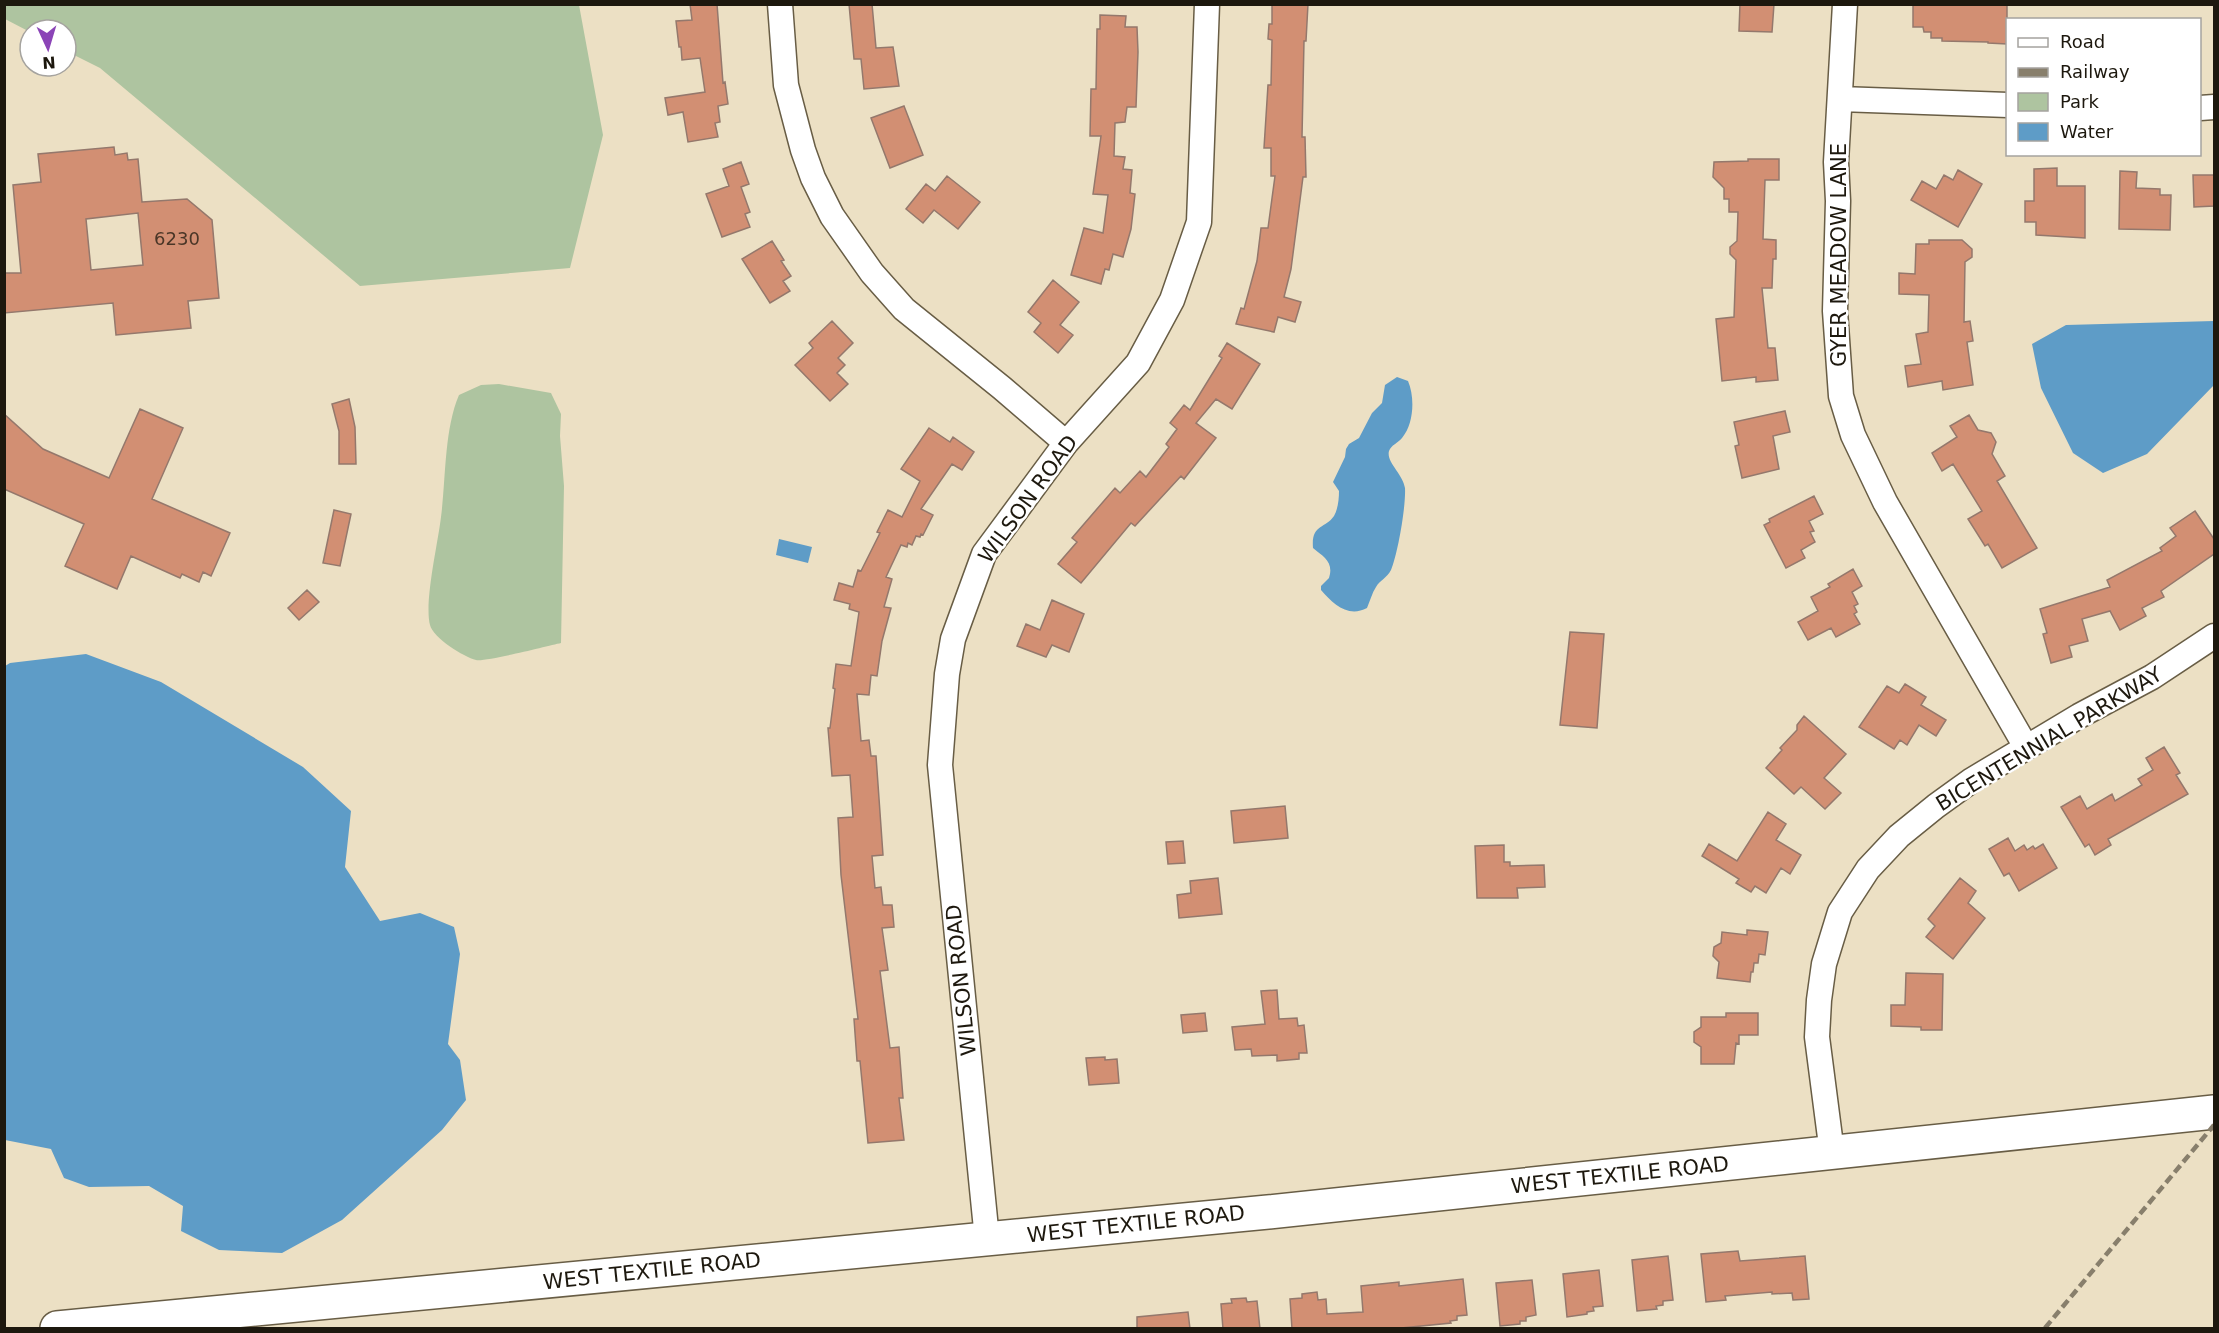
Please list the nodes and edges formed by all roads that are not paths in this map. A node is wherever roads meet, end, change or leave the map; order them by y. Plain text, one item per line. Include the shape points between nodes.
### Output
1 (780, 4) edge
2 (1207, 4) edge
3 (1845, 4) edge
4 (1840, 99) junction
5 (2006, 105) edge
6 (1066, 443) junction
7 (2214, 636) edge
8 (2026, 747) junction
9 (2214, 1112) edge
10 (1832, 1153) junction
11 (987, 1239) junction
12 (243, 1320) edge
13 (57, 1329) edge

1 - 6 street via 786,84 803,150 832,216 872,273 904,309
2 - 6 street, WILSON ROAD via 1199,222 1172,300 1138,363
3 - 4 street, GYER MEADOW LANE
4 - 5 street
4 - 8 street, GYER MEADOW LANE via 1835,311 1841,396 1853,435 1885,502
6 - 11 street, WILSON ROAD via 984,554 953,639 946,674 940,765
7 - 8 street, BICENTENNIAL PARKWAY via 2152,677
8 - 10 street, BICENTENNIAL PARKWAY via 1972,780 1899,836 1868,869 1840,912 1824,964 1816,1038
9 - 10 main road, WEST TEXTILE ROAD
10 - 11 main road, WEST TEXTILE ROAD
11 - 12 main road, WEST TEXTILE ROAD
12 - 13 main road, WEST TEXTILE ROAD

